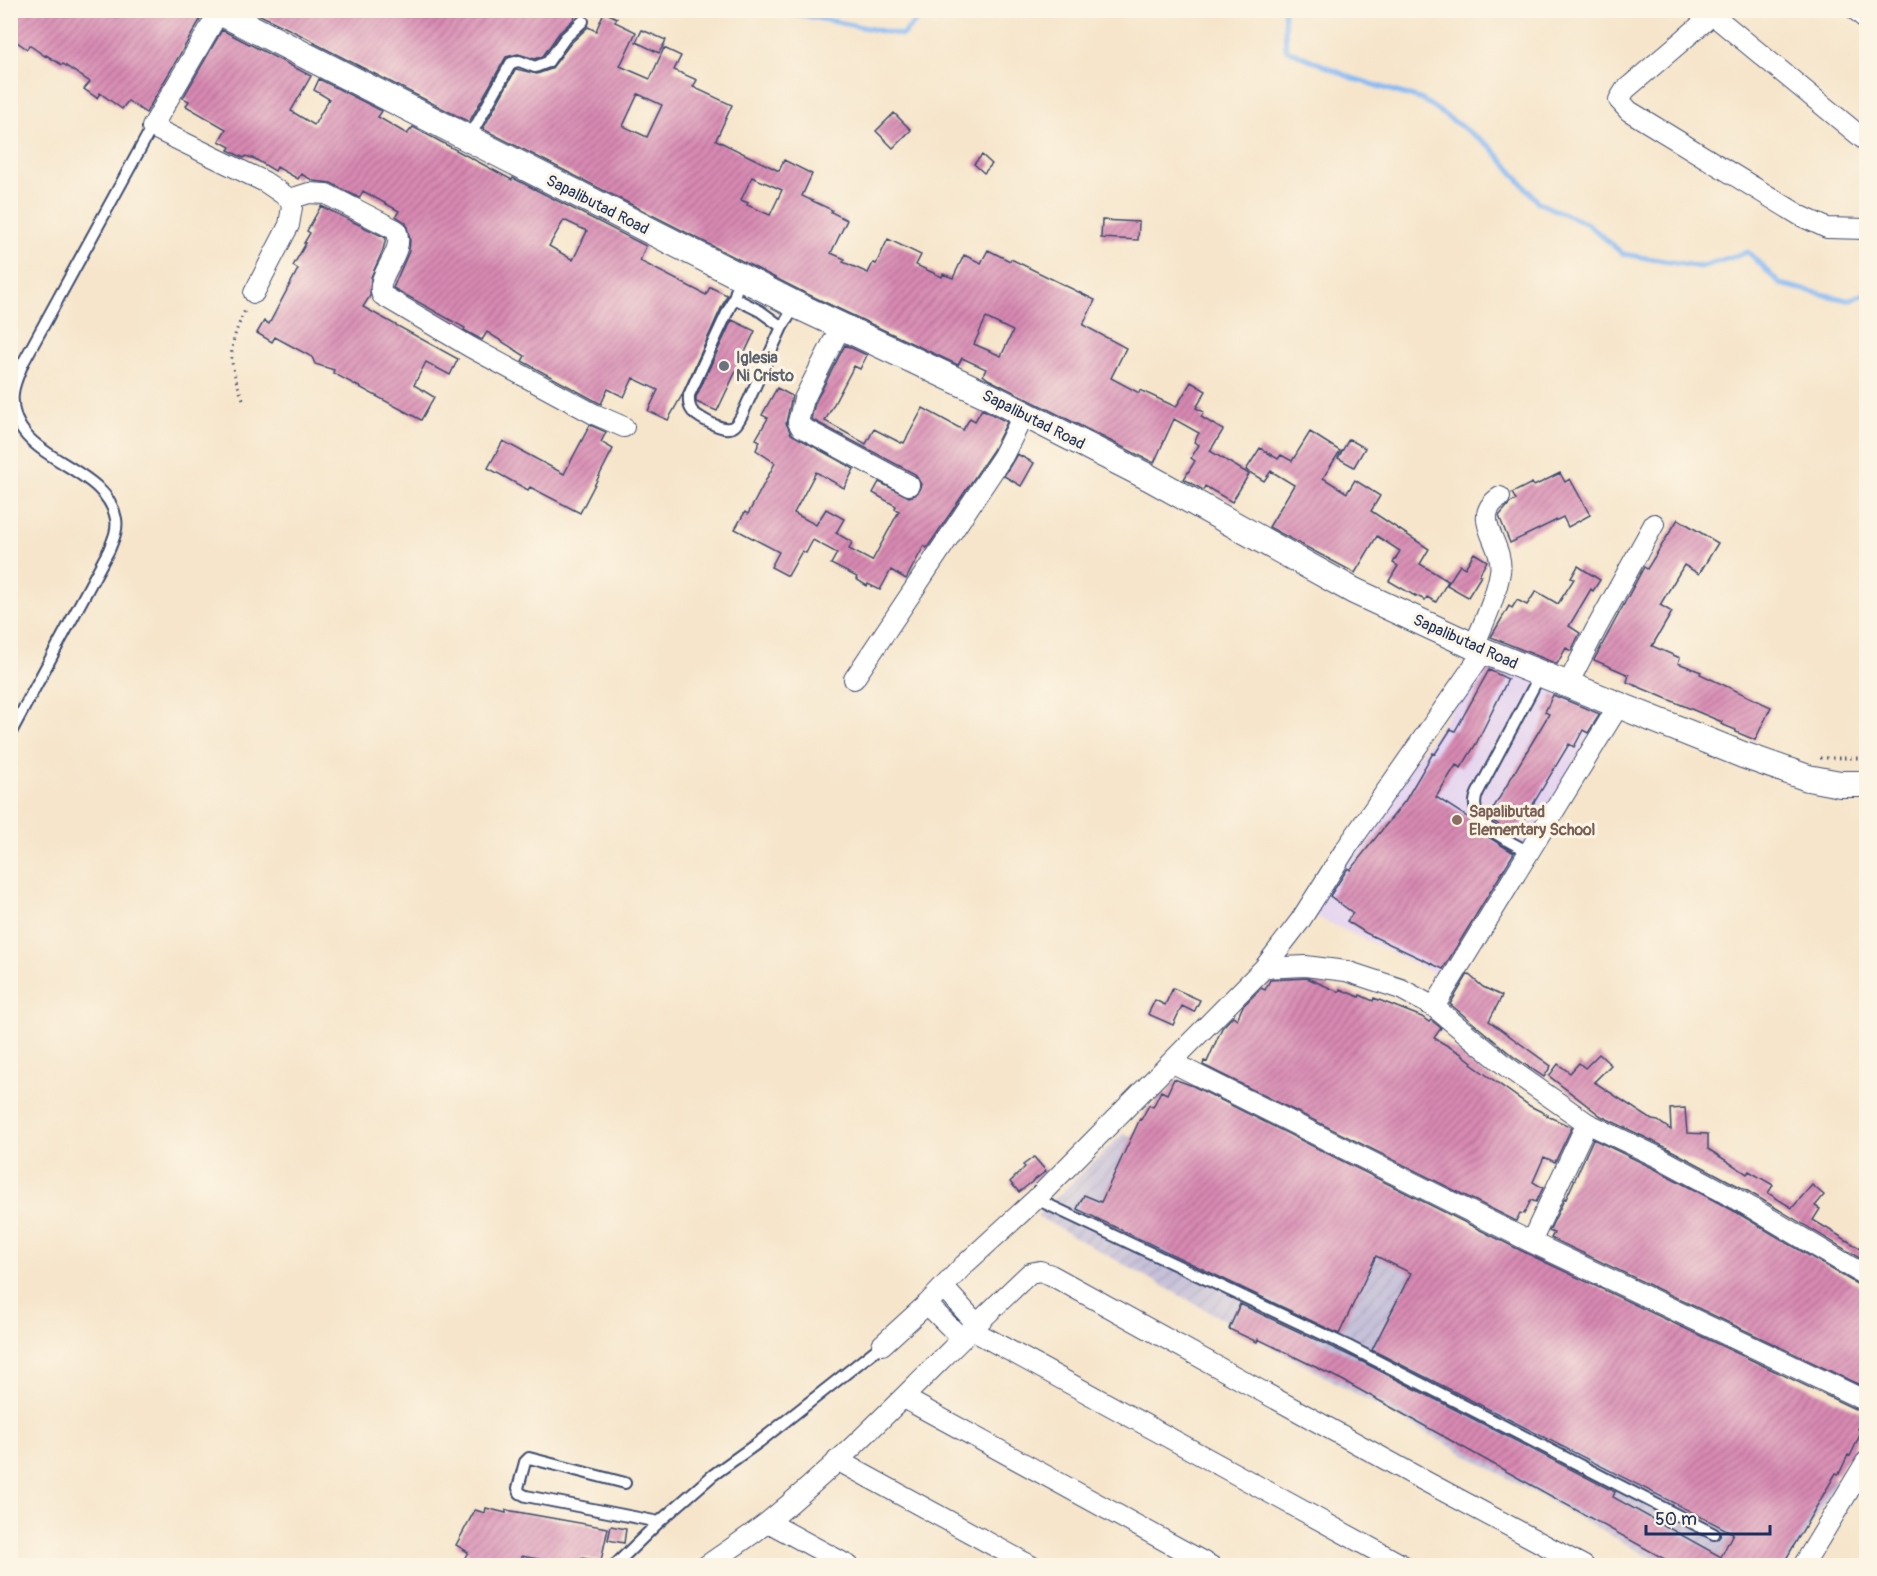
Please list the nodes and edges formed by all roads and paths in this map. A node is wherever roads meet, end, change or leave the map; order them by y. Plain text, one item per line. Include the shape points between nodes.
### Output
1 (1856, 10) edge
2 (218, 11) edge
3 (1715, 13) edge
4 (1866, 19) edge
5 (583, 21) dead end
6 (152, 127) junction
7 (469, 138) junction
8 (1866, 141) edge
9 (290, 199) junction
10 (1866, 229) edge
11 (739, 287) junction
12 (254, 293) joint
13 (796, 305) junction
14 (840, 326) junction
15 (782, 327) junction
16 (243, 399) dead end
17 (1024, 414) junction
18 (624, 428) dead end
19 (909, 485) dead end
20 (1500, 497) dead end
21 (1654, 524) dead end
22 (1479, 648) junction
23 (1541, 674) junction
24 (854, 679) dead end
25 (1568, 684) junction
26 (1619, 705) junction
27 (10, 734) edge
28 (1866, 784) edge
29 (1529, 852) junction
30 (1264, 968) junction
31 (1434, 1007) junction
32 (1173, 1063) junction
33 (1587, 1123) junction
34 (1036, 1199) junction
35 (1531, 1242) junction
36 (1866, 1276) edge
37 (943, 1287) junction
38 (927, 1304) junction
39 (969, 1330) junction
40 (882, 1344) joint
41 (904, 1398) junction
42 (1864, 1400) dead end
43 (837, 1460) junction
44 (1866, 1464) edge
45 (625, 1483) dead end
46 (659, 1522) junction
47 (768, 1522) junction
48 (1714, 1534) dead end
49 (614, 1566) edge
50 (706, 1566) edge
51 (849, 1566) edge
52 (1031, 1566) edge
53 (1211, 1566) edge
54 (1404, 1566) edge
55 (1584, 1566) edge
56 (1803, 1566) edge

1 - 4 street
2 - 6 street
2 - 7 street, Sapalibutad Road
3 - 8 street
3 - 10 street via 1619,99 1629,111 1801,216 1827,228
5 - 7 lane via 548,62 535,67 519,61 511,63
6 - 9 street via 265,182
6 - 27 lane via 23,363 13,392 13,405 23,431 42,450 94,485 113,509 117,521 109,550
7 - 11 street, Sapalibutad Road
9 - 12 street via 289,225
9 - 18 street via 309,193 326,194 396,230 399,243 381,285 382,295 480,353
11 - 13 street, Sapalibutad Road
11 - 15 lane via 760,312
11 - 15 lane via 689,395 692,412 712,424 731,429 736,425
12 - 16 path via 231,342 231,366
13 - 14 street, Sapalibutad Road
13 - 15 lane
14 - 17 street, Sapalibutad Road
14 - 19 street via 804,399 798,422
17 - 22 street, Sapalibutad Road via 1150,478 1354,591
17 - 24 street via 1003,456
20 - 22 street via 1491,503 1486,517 1498,550 1500,570
21 - 25 street
22 - 23 street, Sapalibutad Road
22 - 30 street via 1300,921
23 - 25 street, Sapalibutad Road
23 - 29 lane via 1474,799 1476,814 1482,822
25 - 26 street, Sapalibutad Road
26 - 28 street, Sapalibutad Road via 1808,777 1840,784
26 - 29 street
29 - 31 street
30 - 31 street via 1305,966 1346,971 1401,989
30 - 32 street
31 - 33 street via 1507,1067
32 - 34 street
32 - 35 street
33 - 35 street
33 - 36 street via 1740,1201
34 - 37 street
34 - 48 lane via 1348,1346
35 - 42 street
37 - 38 street
37 - 39 street
38 - 39 street
38 - 40 street
39 - 41 street
39 - 54 street
39 - 55 street via 1030,1273 1041,1271
40 - 46 lane via 713,1475
41 - 43 street
41 - 53 street
43 - 47 street
43 - 52 street
44 - 56 street
45 - 46 lane via 529,1458 518,1488 526,1496
46 - 49 lane
47 - 50 street
47 - 51 street

